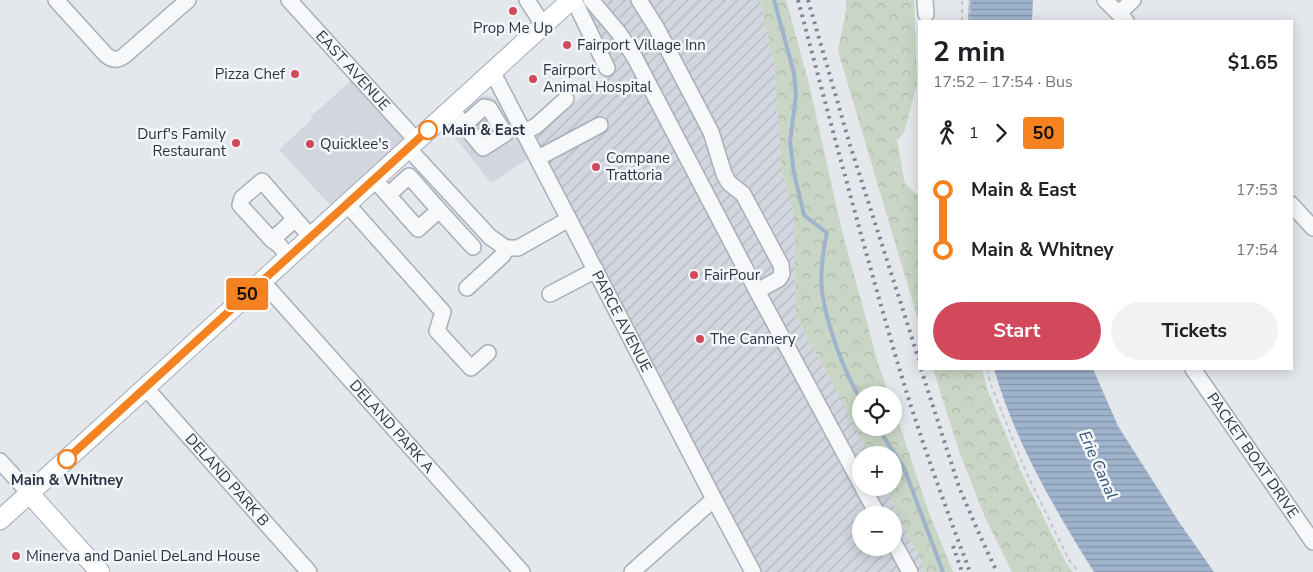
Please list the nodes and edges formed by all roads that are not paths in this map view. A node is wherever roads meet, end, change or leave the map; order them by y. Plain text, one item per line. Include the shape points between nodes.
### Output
1 (56, 0) edge
2 (188, 0) edge
3 (289, 0) edge
4 (527, 0) edge
5 (572, 0) edge
6 (591, 0) edge
7 (639, 0) edge
8 (1105, 0) edge
9 (1133, 0) edge
10 (1122, 17) edge
11 (543, 25) junction
12 (606, 68) dead end
13 (492, 71) junction
14 (566, 99) dead end
15 (451, 109) junction
16 (513, 112) junction
17 (496, 122) junction
18 (600, 125) dead end
19 (473, 131) junction
20 (524, 132) junction
21 (412, 144) junction
22 (538, 158) junction
23 (374, 179) junction
24 (388, 195) junction
25 (347, 204) junction
26 (1293, 206) edge
27 (439, 210) junction
28 (295, 219) junction
29 (569, 219) junction
30 (1313, 228) edge
31 (311, 237) junction
32 (272, 240) junction
33 (473, 247) dead end
34 (506, 248) junction
35 (289, 256) junction
36 (596, 270) junction
37 (262, 280) junction
38 (467, 288) dead end
39 (757, 291) junction
40 (550, 294) dead end
41 (488, 353) dead end
42 (1194, 370) edge
43 (145, 388) junction
44 (0, 461) edge
45 (852, 467) edge
46 (29, 493) junction
47 (714, 499) junction
48 (0, 520) edge
49 (1313, 542) edge
50 (901, 556) edge
51 (100, 572) edge
52 (310, 572) edge
53 (522, 572) edge
54 (632, 572) edge
55 (753, 572) edge
56 (910, 572) edge

1 - 2 street via 114,60 124,56
3 - 21 street, EAST AVENUE
4 - 11 street
5 - 11 main road
5 - 12 street
6 - 39 street via 635,58
7 - 39 street via 711,132 724,174 729,183 743,194 781,265 779,279
8 - 10 street
9 - 10 street
11 - 13 main road
13 - 15 main road
13 - 16 street, PARCE AVENUE
14 - 20 street via 536,126
15 - 19 street
15 - 21 main road
16 - 17 street
16 - 20 street, PARCE AVENUE
17 - 19 street via 489,108 484,106
17 - 19 street via 505,134 484,148
18 - 22 street
20 - 22 street, PARCE AVENUE
21 - 23 main road
21 - 34 street, EAST AVENUE via 490,237
22 - 29 street, PARCE AVENUE
23 - 24 street
23 - 25 main road
24 - 27 street via 418,229
24 - 27 street via 409,176
25 - 31 main road
25 - 41 street via 443,312 437,330 471,368
26 - 30 street
27 - 33 street
28 - 31 street
28 - 32 street
28 - 32 street via 262,181 242,198 240,205
29 - 34 street via 518,248
29 - 36 street, PARCE AVENUE
31 - 35 main road
32 - 35 street
34 - 38 street via 503,255
35 - 37 main road
36 - 40 street
36 - 47 street, PARCE AVENUE
37 - 43 main road
37 - 53 street, DELAND PARK A
39 - 45 street
42 - 49 street, PACKET BOAT DRIVE
43 - 46 main road
43 - 52 street, DELAND PARK B
44 - 46 street
46 - 48 main road
46 - 51 main road
47 - 54 street
47 - 55 street, PARCE AVENUE
50 - 56 street

